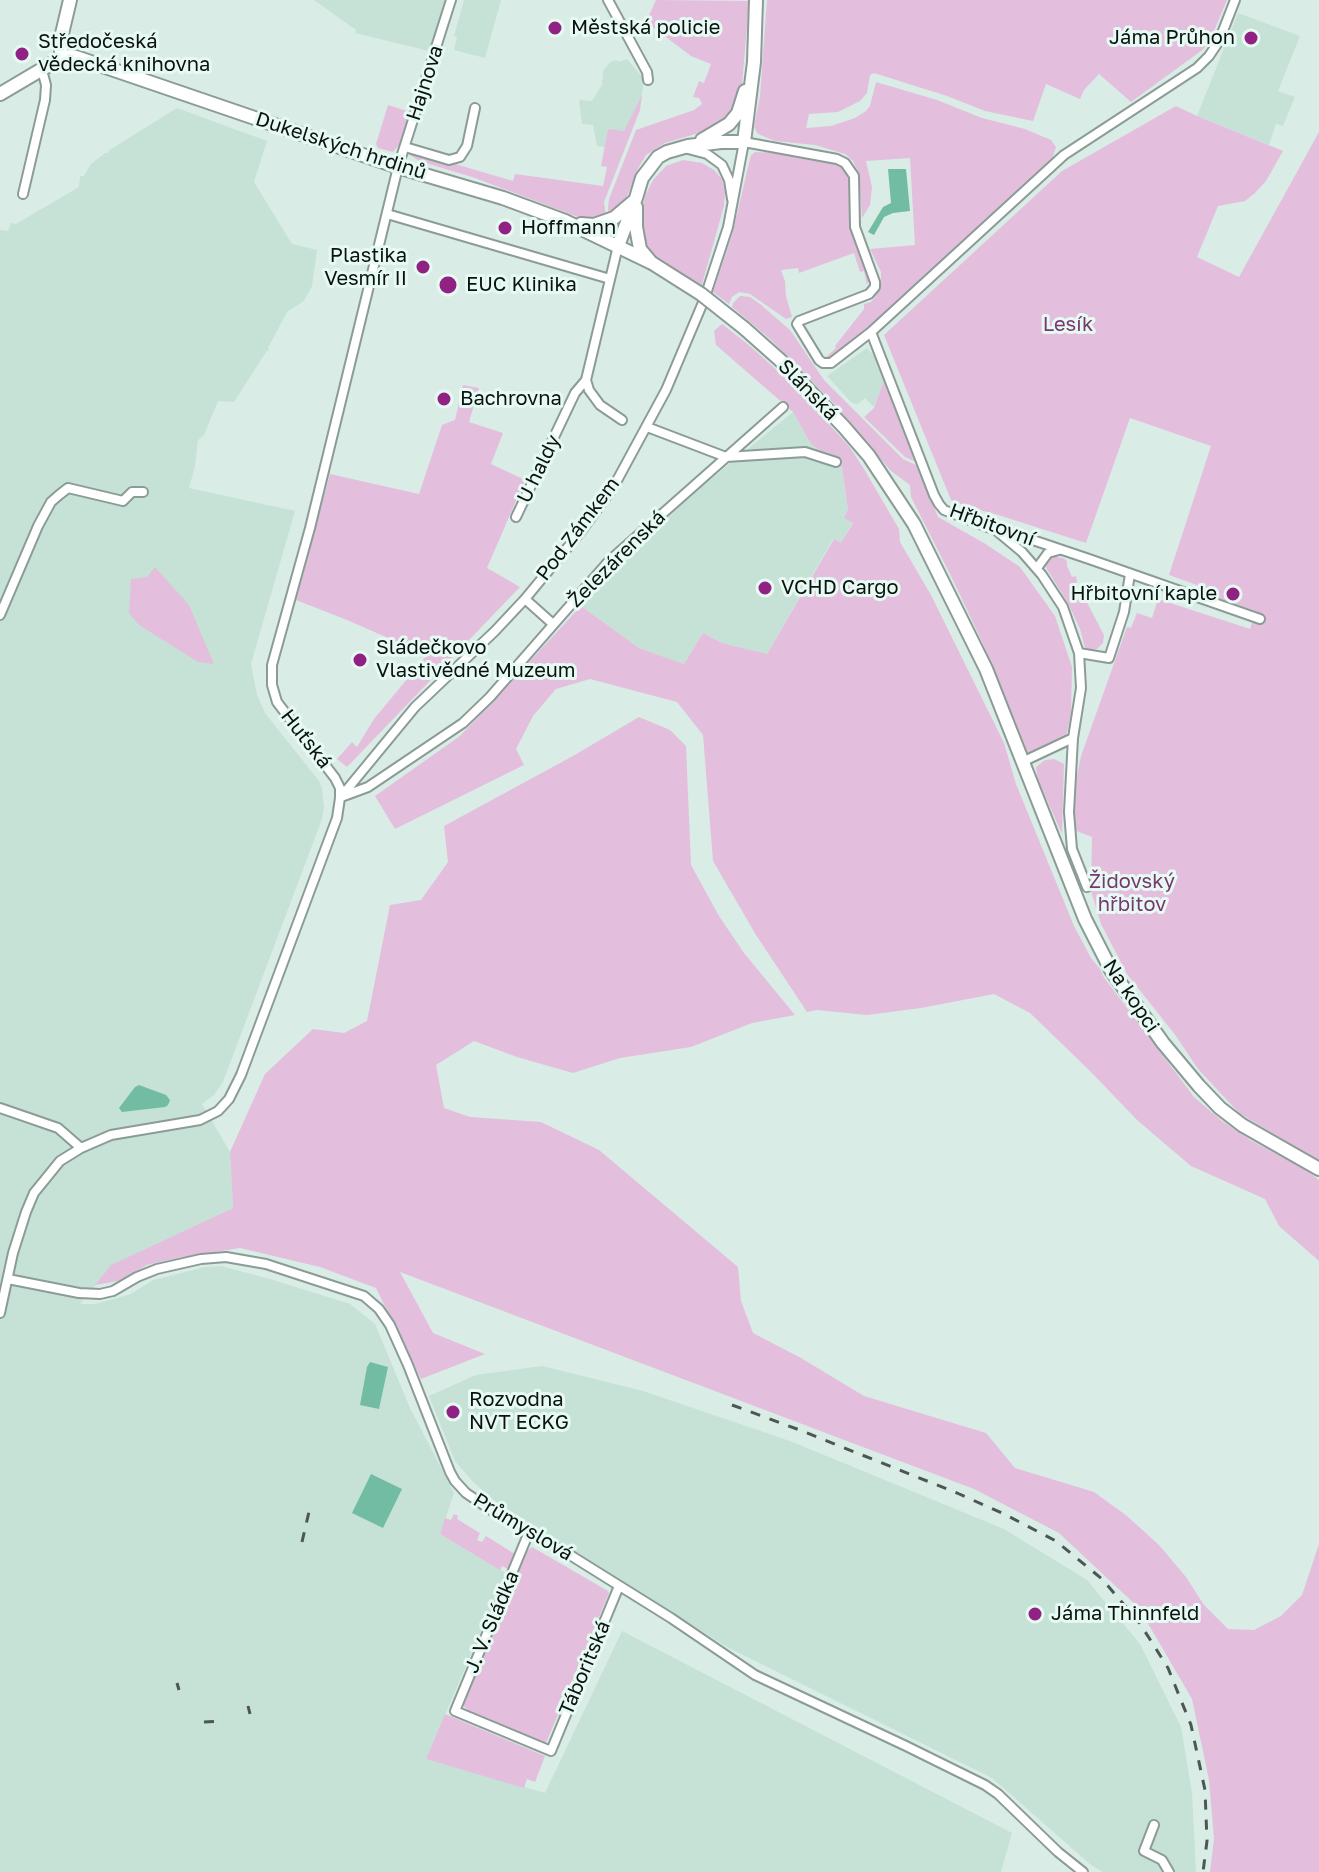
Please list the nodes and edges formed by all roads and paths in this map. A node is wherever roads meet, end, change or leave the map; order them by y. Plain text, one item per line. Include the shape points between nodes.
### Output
1 (70, 0) edge
2 (451, 0) edge
3 (608, 0) edge
4 (756, 0) edge
5 (1235, 0) edge
6 (754, 39) junction
7 (61, 58) junction
8 (42, 70) junction
9 (648, 80) dead end
10 (0, 94) edge
11 (475, 108) dead end
12 (744, 142) junction
13 (405, 147) junction
14 (681, 147) junction
15 (398, 167) junction
16 (23, 194) dead end
17 (636, 198) junction
18 (733, 208) junction
19 (387, 214) junction
20 (567, 222) junction
21 (618, 246) junction
22 (652, 263) junction
23 (610, 279) junction
24 (871, 332) junction
25 (586, 380) junction
26 (783, 407) dead end
27 (622, 420) dead end
28 (647, 427) junction
29 (726, 457) junction
30 (836, 462) dead end
31 (143, 492) dead end
32 (516, 517) dead end
33 (990, 528) junction
34 (1059, 550) junction
35 (1037, 568) junction
36 (1130, 574) junction
37 (525, 599) junction
38 (0, 615) edge
39 (1260, 619) dead end
40 (553, 624) junction
41 (1079, 653) junction
42 (1073, 738) junction
43 (1022, 762) junction
44 (340, 798) junction
45 (1087, 887) dead end
46 (0, 1108) edge
47 (81, 1148) junction
48 (1319, 1169) edge
49 (8, 1279) junction
50 (0, 1313) edge
51 (529, 1532) junction
52 (619, 1586) junction
53 (551, 1751) joint
54 (1154, 1825) dead end
55 (1083, 1872) edge
56 (1169, 1872) edge

1 - 7 main road
2 - 13 street, Hajnova
3 - 9 street
4 - 6 main road, Pod Zámkem
5 - 24 street via 1219,41 1202,63 1064,155
6 - 12 main road, Pod Zámkem
6 - 14 main road via 734,119
7 - 8 main road
7 - 15 main road, Dukelských hrdinů via 76,57
8 - 10 main road
8 - 16 street via 45,100
11 - 13 street via 460,157 449,160
12 - 14 main road
12 - 18 street, Pod Zámkem
12 - 24 street via 837,159 849,167 854,176 855,227 876,285 869,294 798,321 797,326 823,363 831,363
13 - 15 street, Hajnova
14 - 17 main road via 649,167
14 - 18 street, Pod Zámkem via 718,161 729,180
15 - 19 street, Huťská
15 - 20 main road, Dukelských hrdinů
17 - 20 main road via 614,218 594,225
17 - 21 main road
17 - 22 main road via 640,249
18 - 28 street, Pod Zámkem via 693,329
19 - 23 street
19 - 44 street, Huťská via 272,665 277,702 335,778
20 - 21 main road, Dukelských hrdinů
21 - 22 main road, Slánská
21 - 23 street
22 - 43 main road, Slánská, bridge via 701,294 780,360 869,456 914,524 986,669
23 - 25 street
24 - 33 street, Hřbitovní via 937,501 947,511
25 - 27 street via 600,405
25 - 32 street, U haldy
26 - 29 street, Železárenská
28 - 29 street
28 - 37 street, Pod Zámkem via 614,486
29 - 30 street via 805,452
29 - 40 street, Železárenská via 609,561
31 - 38 street via 132,492 123,501 68,488 59,495 38,526
33 - 34 street, Hřbitovní
33 - 35 street
34 - 35 street via 1048,553
34 - 36 street, Hřbitovní
35 - 41 street via 1063,607
36 - 39 street, Hřbitovní
36 - 41 street via 1109,658
37 - 40 street
37 - 44 street, Pod Zámkem via 415,707
40 - 44 street, Železárenská via 463,723 368,787
41 - 42 street via 1081,688
42 - 43 street
42 - 45 street via 1072,849
43 - 48 main road, Na kopci via 1085,919 1111,970 1163,1043 1220,1108
44 - 47 street via 316,876 229,1099 200,1120 111,1135
46 - 47 street via 58,1128
47 - 49 street via 60,1161 34,1193
49 - 50 street
49 - 51 street, Průmyslová via 100,1294 157,1269 226,1257 266,1264 364,1296 394,1333 455,1481 471,1497
51 - 52 street, Průmyslová
51 - 53 street, J. V. Sládka via 455,1711
52 - 53 street, Táboritská
52 - 55 street, Průmyslová via 755,1675 985,1785
54 - 56 street via 1144,1851 1162,1860

